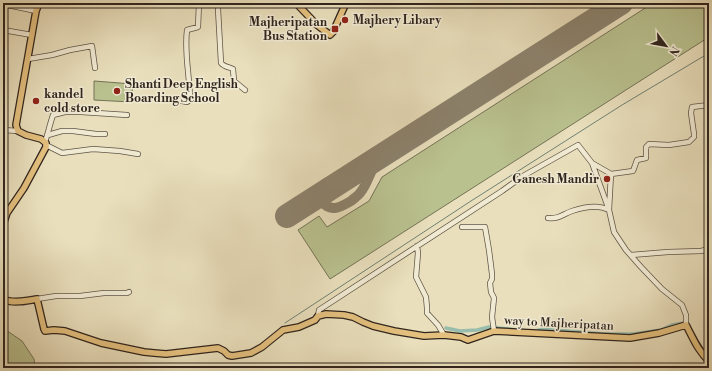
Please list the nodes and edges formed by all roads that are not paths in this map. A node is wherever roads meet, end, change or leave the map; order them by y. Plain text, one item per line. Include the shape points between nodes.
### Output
1 (39, 3) edge
2 (199, 3) edge
3 (219, 3) edge
4 (288, 3) edge
5 (346, 3) edge
6 (3, 4) edge
7 (36, 11) junction
8 (3, 30) edge
9 (32, 35) junction
10 (28, 59) junction
11 (95, 68) dead end
12 (246, 90) dead end
13 (177, 100) dead end
14 (709, 105) edge
15 (127, 115) dead end
16 (3, 130) edge
17 (18, 132) junction
18 (105, 134) dead end
19 (48, 135) junction
20 (46, 144) junction
21 (138, 154) dead end
22 (592, 164) junction
23 (611, 174) junction
24 (609, 210) junction
25 (548, 218) dead end
26 (3, 225) edge
27 (462, 227) dead end
28 (417, 246) junction
29 (709, 249) edge
30 (631, 255) junction
31 (129, 292) dead end
32 (3, 299) edge
33 (37, 300) junction
34 (318, 316) junction
35 (686, 325) junction
36 (494, 331) junction
37 (444, 335) junction
38 (709, 361) edge

1 - 7 main road
2 - 13 street via 198,27 188,30 186,40 190,100
3 - 12 street via 221,64 234,69 234,81
4 - 5 main road via 297,4 330,35 334,32
6 - 7 street
7 - 9 main road
8 - 9 street
9 - 10 main road
10 - 11 street via 92,46
10 - 17 main road via 16,125
14 - 23 street via 692,107 694,137 689,142 649,144 646,146 646,158 637,160 633,171
15 - 19 street via 66,112 53,115
16 - 17 street
17 - 20 main road via 41,139
18 - 19 street via 62,130
19 - 20 street
20 - 21 street via 62,153 93,149
20 - 26 main road via 45,151 7,213
22 - 23 street
22 - 24 street
22 - 28 street via 578,144 523,176
23 - 24 street
24 - 25 street via 596,206 571,211 559,218
24 - 30 street via 614,232
27 - 36 street via 484,227 492,274 490,283 494,298
28 - 34 street via 319,310
28 - 37 street via 416,276 426,297 427,313
29 - 30 street
30 - 35 street via 662,289 682,305
31 - 33 street via 56,296
32 - 33 main road
33 - 34 main road, way to Majheripatan via 45,331 65,331 101,343 166,354 218,348 232,356 251,353 283,330 299,327
34 - 37 main road, way to Majheripatan via 344,315 394,331 424,336
35 - 36 main road, way to Majheripatan via 630,338
35 - 38 main road via 698,349
36 - 37 main road, way to Majheripatan via 468,340

